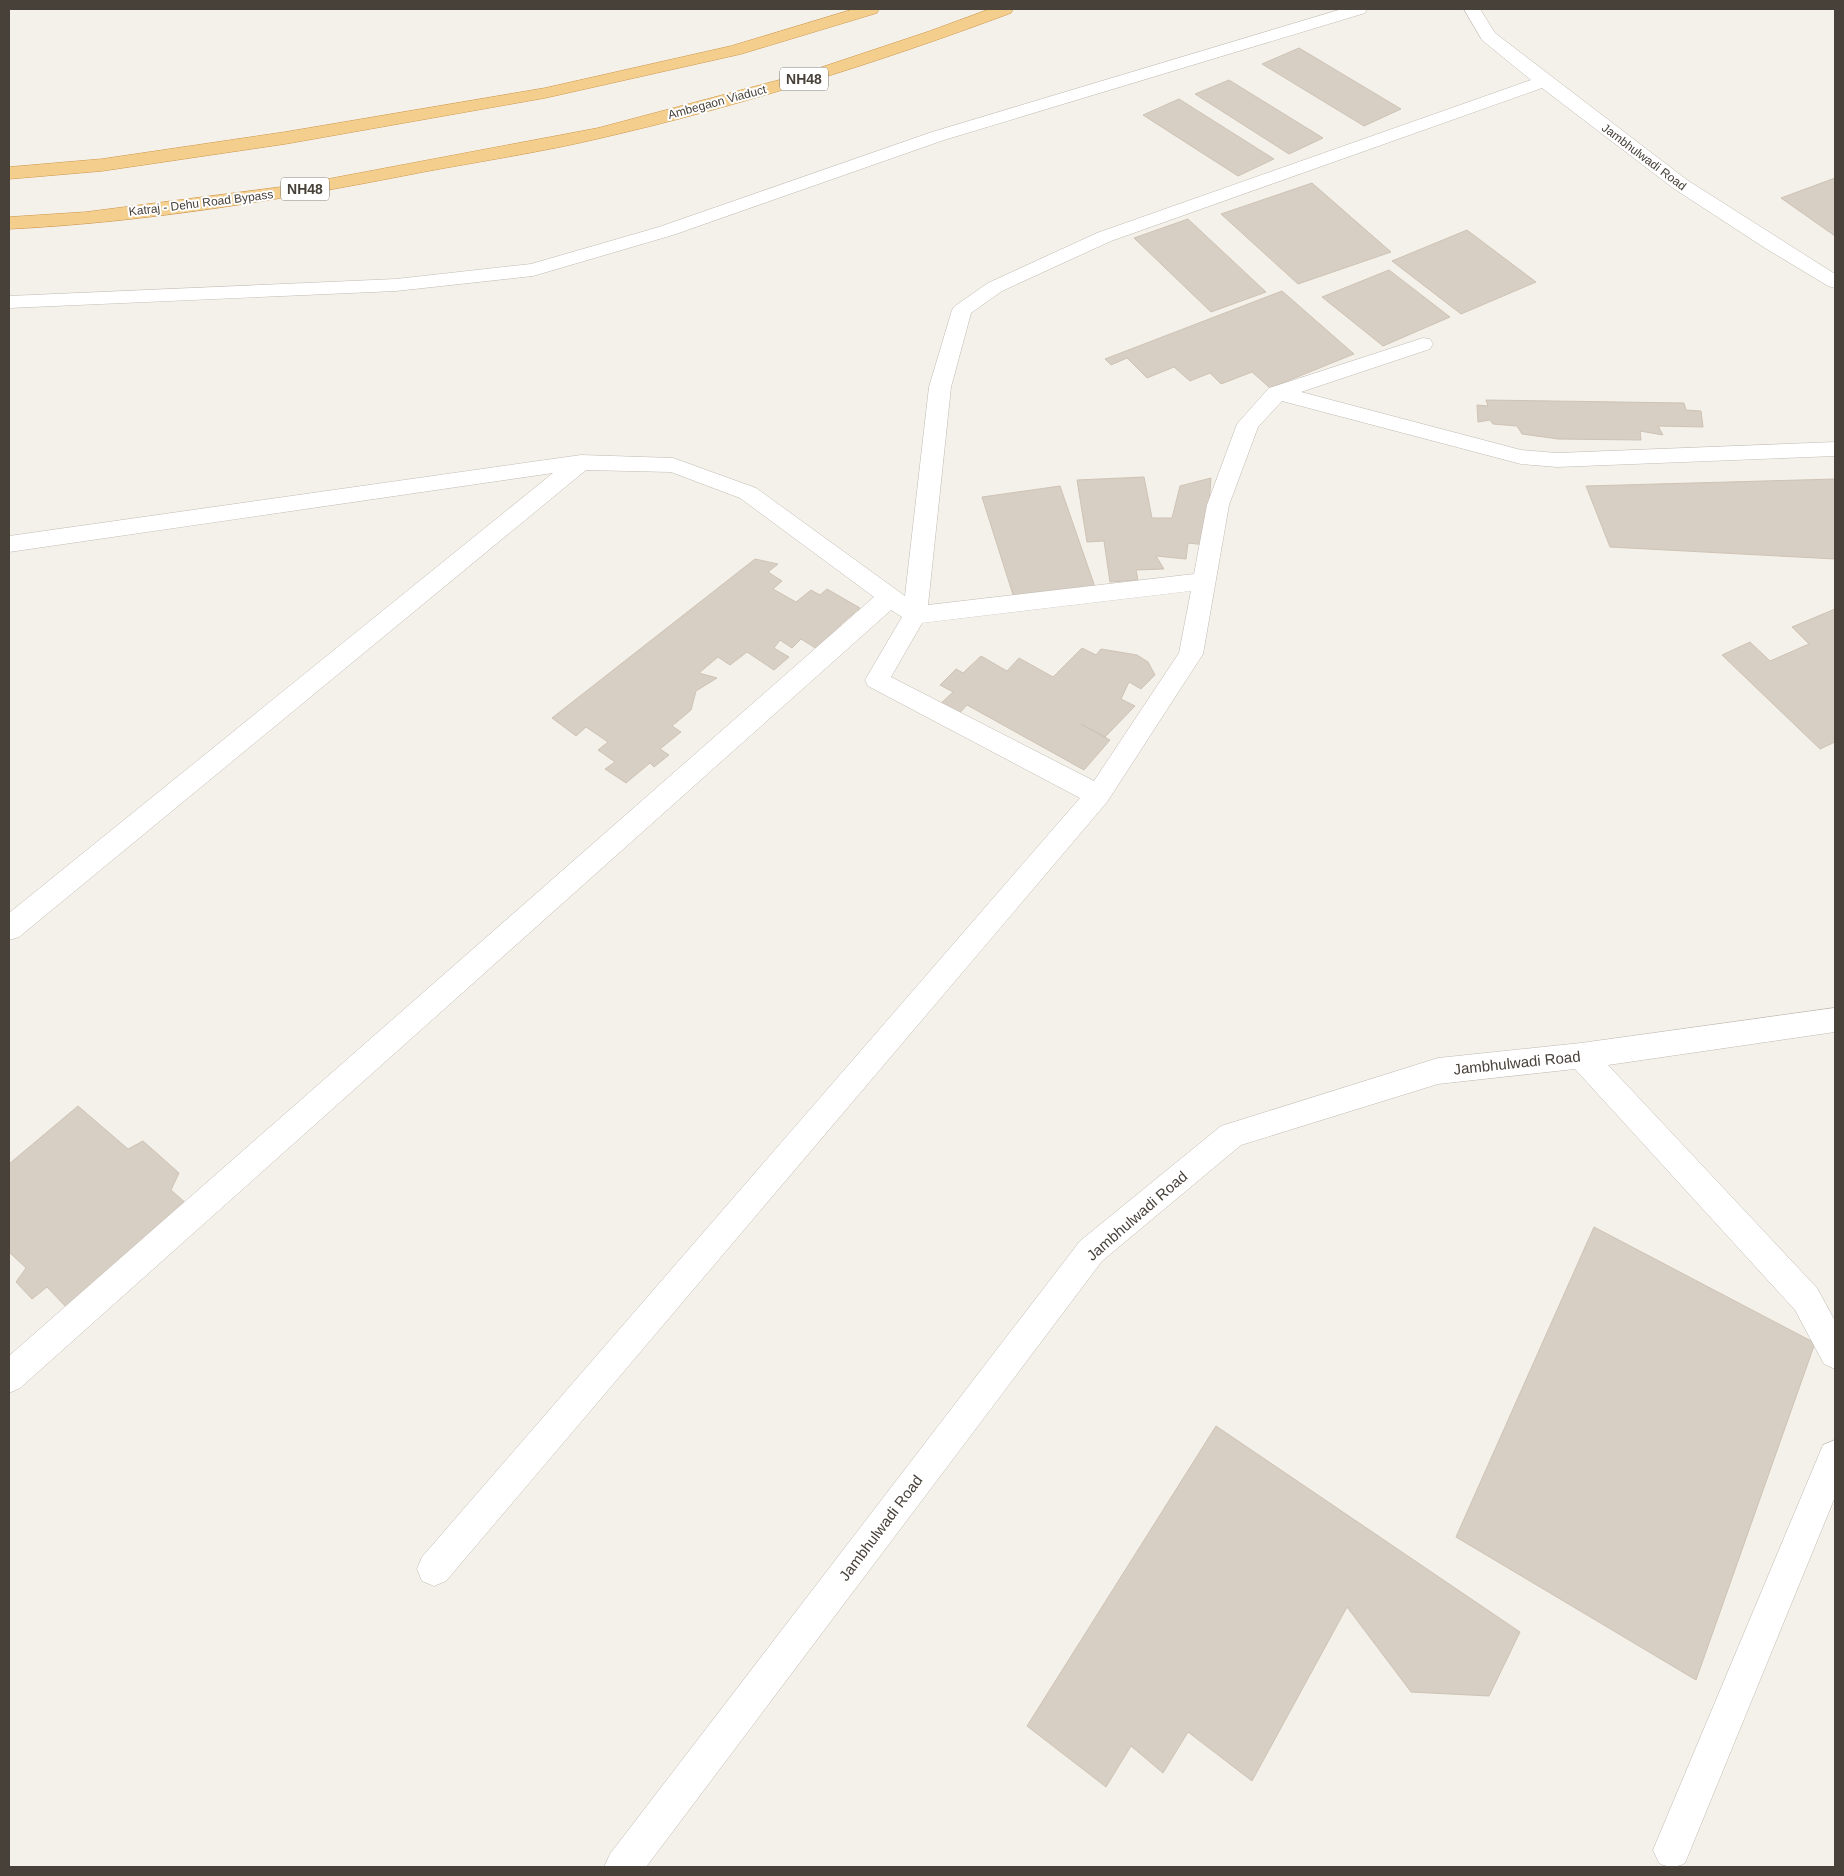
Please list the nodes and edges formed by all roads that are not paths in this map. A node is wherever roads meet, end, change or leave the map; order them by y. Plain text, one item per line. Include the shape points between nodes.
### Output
1 (871, 9) edge
2 (1005, 9) edge
3 (1359, 9) edge
4 (1472, 9) edge
5 (1544, 81) junction
6 (599, 133) joint
7 (9, 173) edge
8 (9, 222) edge
9 (1835, 282) edge
10 (9, 302) edge
11 (1423, 344) dead end
12 (1277, 393) junction
13 (1835, 449) edge
14 (581, 462) junction
15 (9, 544) edge
16 (1204, 581) junction
17 (890, 597) junction
18 (915, 615) junction
19 (1098, 795) junction
20 (9, 929) edge
21 (1835, 1020) edge
22 (1581, 1056) junction
23 (1835, 1353) edge
24 (9, 1377) edge
25 (1835, 1457) edge
26 (434, 1569) dead end
27 (1672, 1850) dead end
28 (623, 1867) edge

1 - 7 highway via 735,50 545,93 285,138 102,165
2 - 6 highway, Ambegaon Viaduct / NH48 via 804,79
3 - 10 street via 938,136 666,231 533,270 396,285
4 - 5 street, Jambhulwadi Road via 1488,36
5 - 9 street, Jambhulwadi Road via 1680,184
5 - 18 street via 1104,237 995,287 962,310 940,387
6 - 8 highway, Katraj - Dehu Road Bypass / NH48 via 296,191 86,218
11 - 12 street
12 - 13 street via 1521,457 1557,460
12 - 16 street via 1248,424 1218,505
14 - 15 street
14 - 17 street via 673,465 748,493
14 - 20 street
16 - 18 street
16 - 19 street via 1191,654
17 - 18 street
17 - 24 street
18 - 19 street via 877,680
19 - 26 street
21 - 22 street, Jambhulwadi Road
22 - 23 street via 1806,1299
22 - 28 street, Jambhulwadi Road via 1438,1071 1232,1136 1091,1251
25 - 27 street

